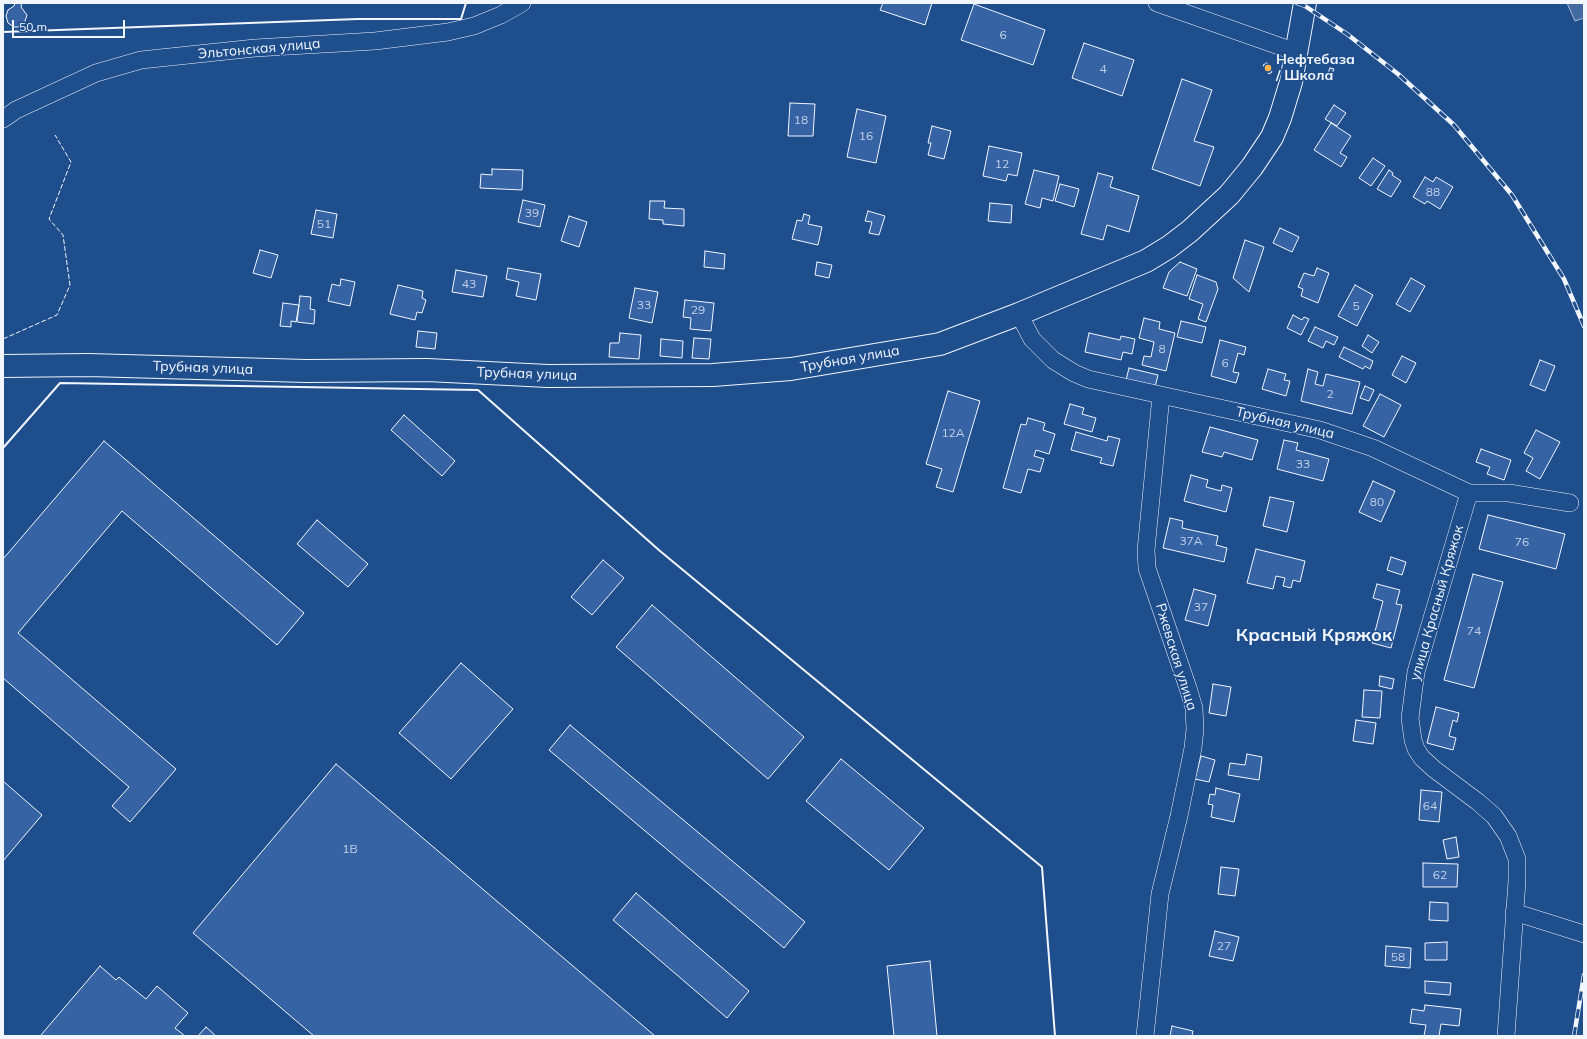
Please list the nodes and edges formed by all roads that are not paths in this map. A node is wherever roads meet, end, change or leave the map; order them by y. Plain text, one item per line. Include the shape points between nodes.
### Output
1 (522, 3) edge
2 (1158, 3) edge
3 (1305, 3) edge
4 (1296, 52) junction
5 (3, 118) edge
6 (1019, 314) junction
7 (3, 366) edge
8 (28, 366) junction
9 (3, 383) edge
10 (1161, 396) junction
11 (1469, 493) junction
12 (1570, 503) dead end
13 (1514, 912) junction
14 (1584, 934) edge
15 (1145, 1036) edge
16 (1506, 1036) edge

1 - 5 street, Эльтонская улица via 474,26 448,32 375,41 255,48 141,60 96,73
2 - 4 street
3 - 4 main road, Трубная улица
4 - 6 main road, Трубная улица via 1288,92 1272,137 1229,195 1190,231 1146,261
6 - 8 main road, Трубная улица via 940,344 791,369 713,375 548,376 427,370 307,371 88,365
6 - 10 street, Трубная улица via 1032,339 1053,360 1074,373 1088,379
7 - 8 main road, Трубная улица
8 - 9 main road
10 - 11 street, Трубная улица via 1320,430 1373,448
10 - 15 street, Ржевская улица via 1146,550 1147,568 1194,708 1195,730 1184,793 1160,894
11 - 12 street, Трубная улица via 1509,493
11 - 13 street, улица Красный Кряжок via 1416,672 1410,718 1413,740 1422,758 1494,816 1508,836 1517,858
13 - 14 street
13 - 16 street, улица Красный Кряжок

